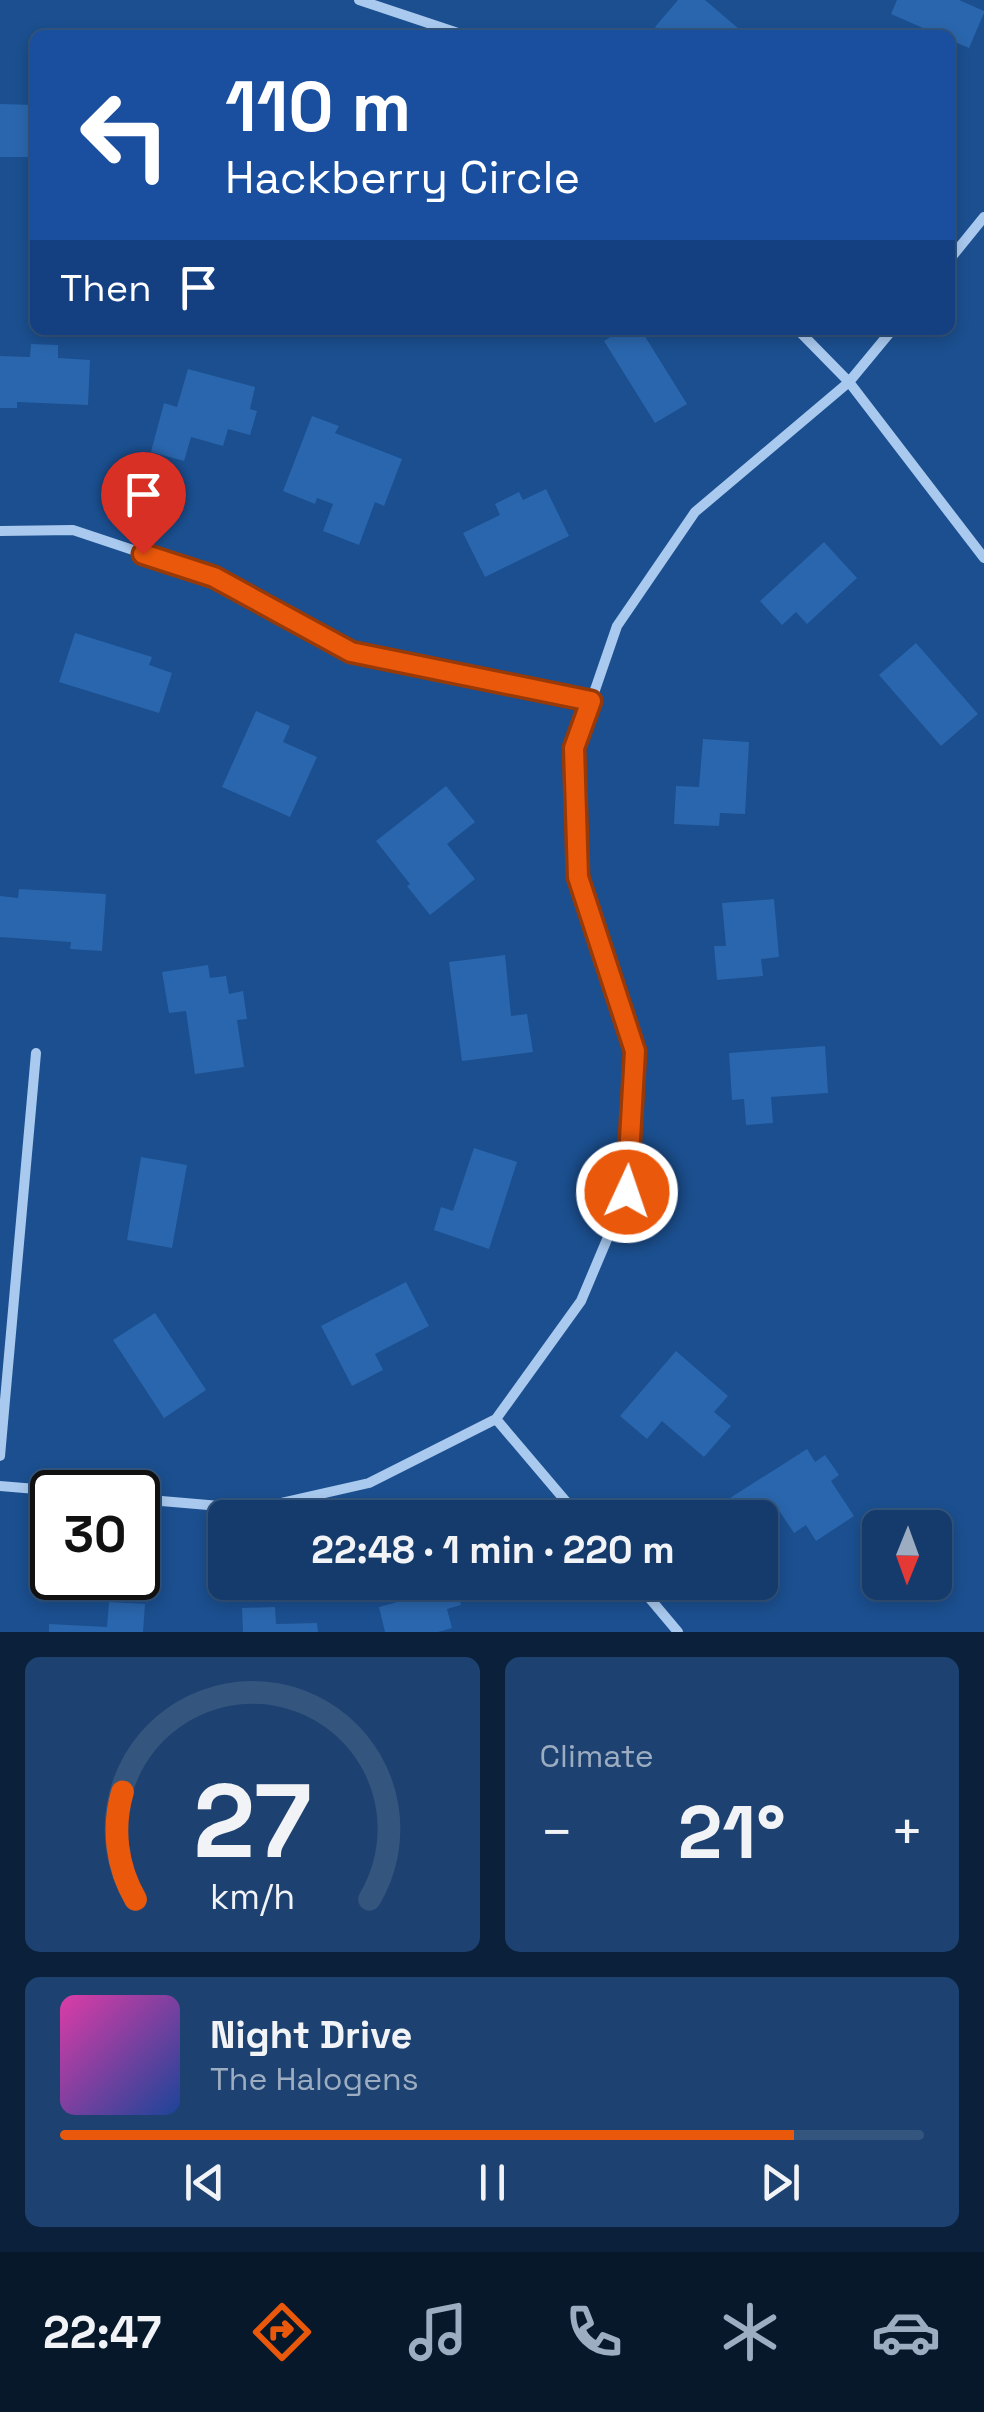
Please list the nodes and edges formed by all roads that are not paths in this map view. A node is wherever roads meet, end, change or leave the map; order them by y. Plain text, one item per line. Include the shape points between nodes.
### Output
1 (358, 0) edge
2 (449, 30) edge
3 (984, 217) edge
4 (955, 252) edge
5 (803, 335) edge
6 (888, 335) edge
7 (849, 382) junction
8 (0, 531) edge
9 (984, 558) edge
10 (591, 701) junction
11 (36, 1053) dead end
12 (496, 1419) junction
13 (0, 1456) edge
14 (0, 1486) edge
15 (30, 1488) edge
16 (160, 1500) edge
17 (565, 1500) edge
18 (651, 1600) edge
19 (678, 1632) edge

1 - 2 street
3 - 4 street
5 - 7 street
6 - 7 street
7 - 9 street
7 - 10 street via 695,512 618,626
8 - 10 street via 73,530 214,577 351,652
10 - 12 street via 574,748 578,877 635,1051 627,1192 581,1301
11 - 13 street
12 - 16 street via 369,1483 255,1509
12 - 17 street
14 - 15 street
18 - 19 street

